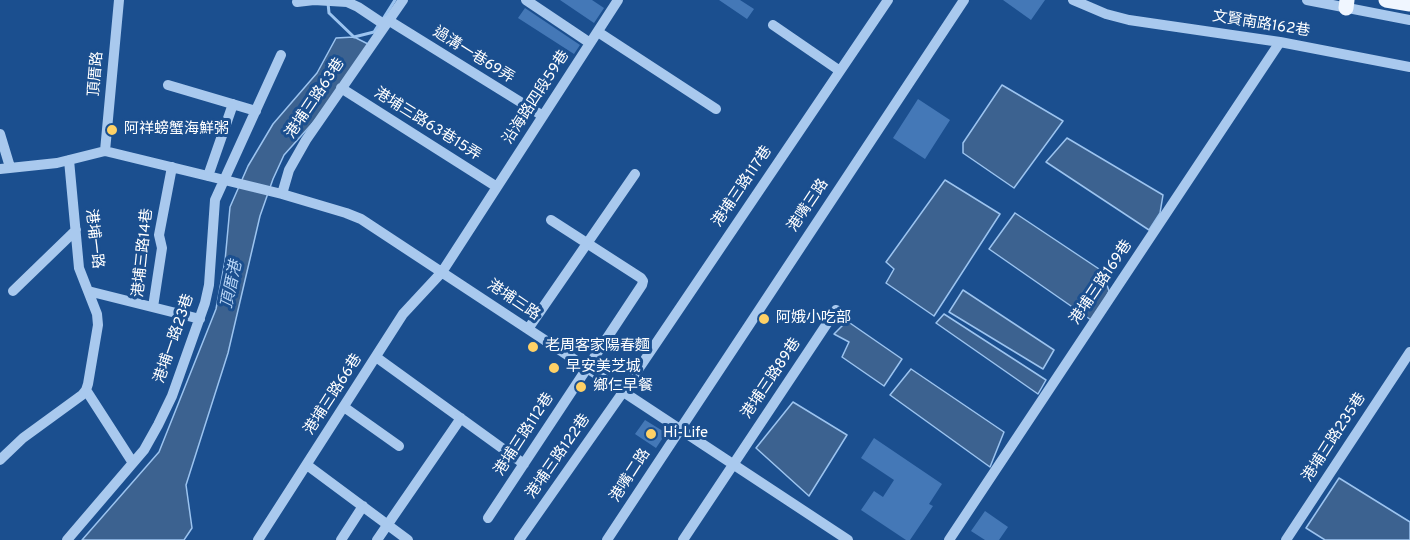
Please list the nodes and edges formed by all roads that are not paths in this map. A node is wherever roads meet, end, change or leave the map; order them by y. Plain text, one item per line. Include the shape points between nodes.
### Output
1 (118, 0) edge
2 (403, 0) edge
3 (526, 0) edge
4 (618, 0) edge
5 (964, 0) edge
6 (1073, 0) edge
7 (1308, 0) edge
8 (1386, 0) edge
9 (305, 1) edge
10 (331, 1) edge
11 (886, 1) edge
12 (1346, 4) edge
13 (1410, 4) edge
14 (1410, 20) edge
15 (385, 23) junction
16 (773, 25) dead end
17 (598, 32) junction
18 (1280, 42) junction
19 (590, 43) junction
20 (281, 55) dead end
21 (1410, 67) edge
22 (840, 71) junction
23 (168, 85) dead end
24 (341, 88) junction
25 (233, 104) junction
26 (716, 109) dead end
27 (255, 111) junction
28 (543, 116) junction
29 (0, 134) edge
30 (105, 151) junction
31 (69, 160) junction
32 (172, 167) junction
33 (5, 168) edge
34 (635, 174) dead end
35 (208, 176) junction
36 (224, 180) junction
37 (497, 187) junction
38 (282, 194) junction
39 (551, 220) dead end
40 (76, 230) junction
41 (588, 244) junction
42 (442, 272) junction
43 (13, 291) dead end
44 (88, 291) junction
45 (153, 307) junction
46 (836, 310) dead end
47 (200, 319) junction
48 (528, 329) junction
49 (1410, 352) edge
50 (376, 357) junction
51 (586, 368) junction
52 (86, 390) junction
53 (622, 392) junction
54 (344, 407) junction
55 (461, 418) junction
56 (680, 429) junction
57 (399, 446) dead end
58 (0, 460) edge
59 (133, 463) junction
60 (524, 464) junction
61 (733, 464) junction
62 (307, 465) junction
63 (363, 506) junction
64 (488, 518) dead end
65 (388, 526) junction
66 (67, 540) edge
67 (258, 540) edge
68 (341, 540) edge
69 (377, 540) edge
70 (408, 540) edge
71 (519, 540) edge
72 (607, 540) edge
73 (683, 540) edge
74 (848, 540) edge
75 (950, 540) edge
76 (1286, 540) edge

1 - 30 street, 頂厝路
2 - 15 street, 港埔三路63巷
3 - 19 street
4 - 17 street, 沿海路四段59巷
5 - 56 street, 港嘴三路
6 - 18 street, 文賢南路162巷 via 1129,20
7 - 12 street
8 - 13 main road
9 - 10 street
10 - 15 street, 過溝一巷69弄 via 347,2
11 - 22 street, 港埔三路117巷
12 - 14 street
15 - 24 street, 港埔三路63巷
15 - 28 street, 過溝一巷69弄
16 - 22 street
17 - 19 street, 沿海路四段59巷
17 - 26 street
18 - 21 street, 文賢南路162巷
18 - 75 street, 港埔三路169巷
19 - 28 street, 沿海路四段59巷
20 - 27 street, 港埔一路23巷
22 - 53 street, 港埔三路117巷
23 - 25 street
24 - 37 street, 港埔三路63巷15弄
24 - 38 street, 港埔三路63巷 via 296,156
25 - 27 street
25 - 35 street
27 - 36 street, 港埔一路23巷
28 - 37 street, 沿海路四段59巷
29 - 33 street
30 - 31 street
30 - 32 street
31 - 33 street
31 - 40 street, 港埔一路
32 - 35 street
32 - 45 street, 港埔三路14巷 via 159,235 162,248
34 - 41 street
35 - 36 street
36 - 38 street, 港埔三路
36 - 47 street, 港埔一路23巷 via 215,200 208,285
37 - 42 street, 沿海路四段59巷
38 - 42 street, 港埔三路 via 361,219
39 - 41 street
40 - 43 street
40 - 44 street, 港埔一路 via 79,268
41 - 48 street
41 - 51 street, 港埔三路112巷 via 643,281
42 - 48 street, 港埔三路
42 - 50 street, 港埔三路66巷 via 403,314
44 - 45 street
44 - 52 street, 港埔一路 via 98,325
45 - 47 street
46 - 61 street, 港埔三路89巷
47 - 59 street, 港埔一路23巷 via 163,416
48 - 51 street, 港埔三路
49 - 76 street, 港埔三路235巷
50 - 54 street, 港埔三路66巷
50 - 55 street
51 - 53 street, 港埔三路
51 - 60 street, 港埔三路112巷
52 - 58 street
52 - 59 street
53 - 56 street, 港埔三路
53 - 71 street, 港埔三路122巷
54 - 57 street
54 - 62 street, 港埔三路66巷
55 - 60 street
55 - 65 street
56 - 61 street, 港埔三路
56 - 72 street, 港嘴二路
59 - 66 street
60 - 64 street, 港埔三路112巷
61 - 73 street, 港埔三路89巷
61 - 74 street, 港埔三路
62 - 63 street
62 - 67 street, 港埔三路66巷
63 - 65 street
63 - 68 street
65 - 69 street
65 - 70 street

